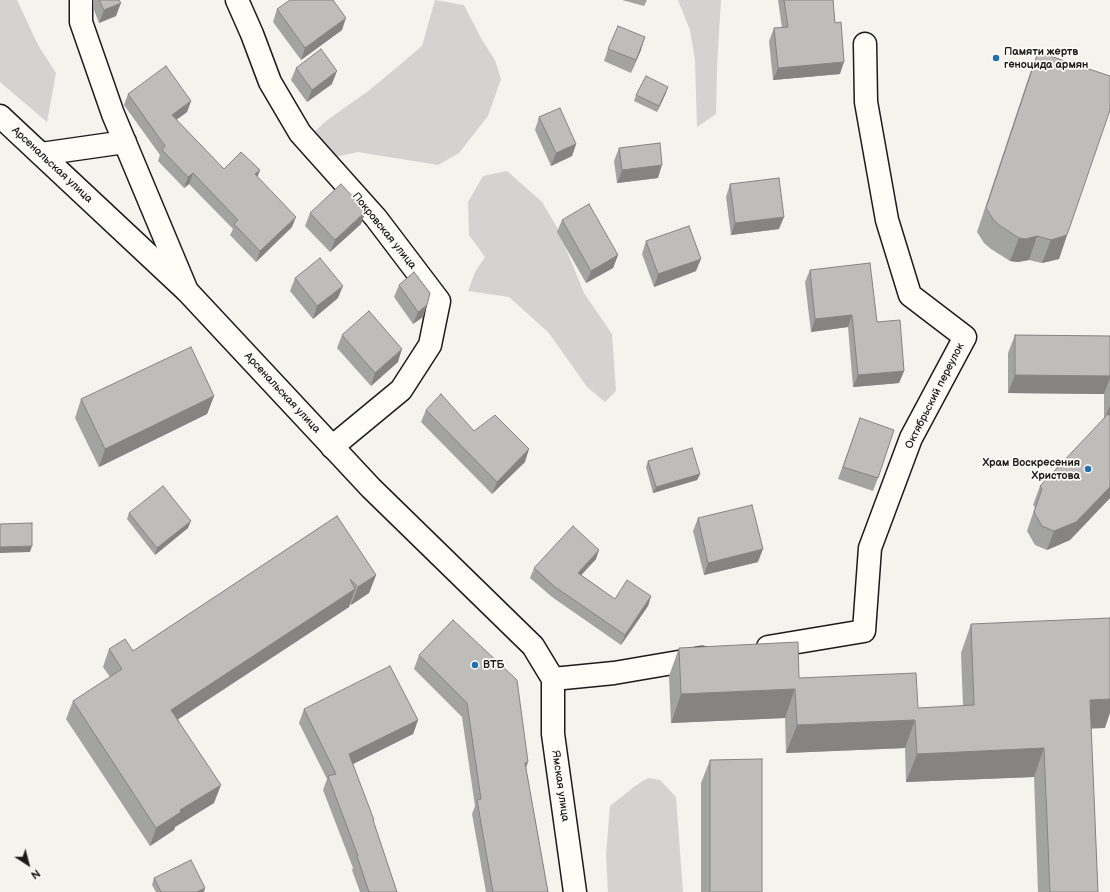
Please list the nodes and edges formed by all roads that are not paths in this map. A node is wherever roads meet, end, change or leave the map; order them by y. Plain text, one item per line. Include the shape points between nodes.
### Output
1 (81, 0) edge
2 (237, 0) edge
3 (865, 44) dead end
4 (0, 116) edge
5 (125, 142) junction
6 (41, 154) junction
7 (186, 291) junction
8 (332, 447) junction
9 (747, 651) edge
10 (723, 655) edge
11 (553, 679) junction
12 (575, 892) edge

1 - 5 street via 81,22
2 - 8 street, Покровская улица via 270,82 300,133 376,218 439,300 430,345 401,390
3 - 9 street, Октябрьский переулок via 867,109 887,220 910,295 965,337 911,438 870,548 864,631
4 - 6 street, Арсенальская улица
5 - 6 street
5 - 7 street
6 - 7 street, Арсенальская улица
7 - 8 street, Арсенальская улица
8 - 11 street, Арсенальская улица via 533,646
10 - 11 street via 614,673
11 - 12 street, Ямская улица via 553,734

